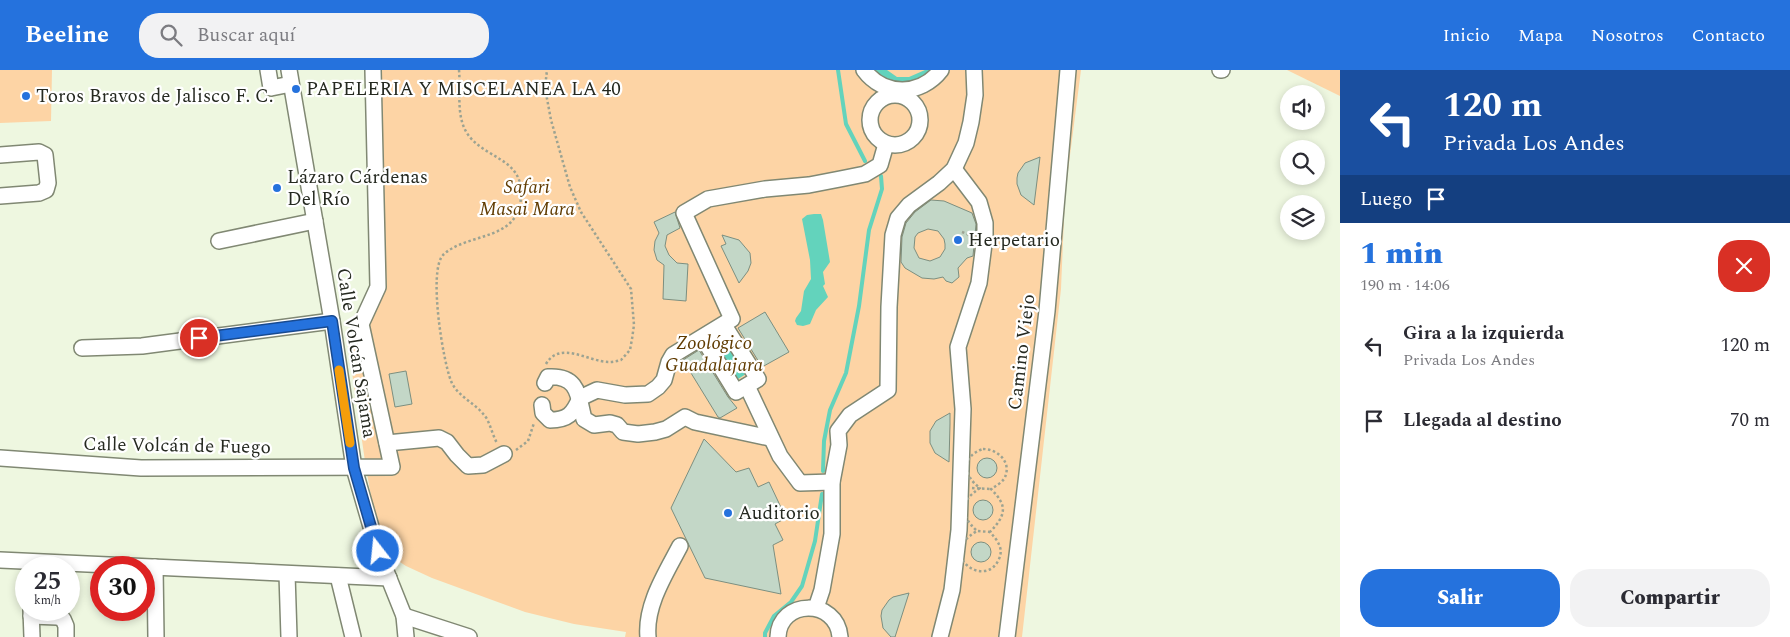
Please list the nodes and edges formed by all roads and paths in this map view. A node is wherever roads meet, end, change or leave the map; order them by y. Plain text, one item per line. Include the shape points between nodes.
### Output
1 (268, 70) edge
2 (373, 70) edge
3 (460, 70) edge
4 (548, 70) edge
5 (864, 70) edge
6 (941, 70) edge
7 (974, 70) edge
8 (1068, 70) edge
9 (290, 77) edge
10 (897, 93) junction
11 (886, 144) junction
12 (0, 155) edge
13 (954, 169) junction
14 (0, 196) edge
15 (315, 221) junction
16 (219, 241) dead end
17 (332, 321) junction
18 (715, 334) junction
19 (82, 348) dead end
20 (544, 376) joint
21 (747, 386) junction
22 (580, 398) junction
23 (542, 405) dead end
24 (534, 421) dead end
25 (770, 438) junction
26 (388, 443) junction
27 (504, 454) junction
28 (0, 458) edge
29 (354, 468) junction
30 (832, 482) junction
31 (972, 488) dead end
32 (980, 488) junction
33 (991, 489) junction
34 (971, 530) dead end
35 (977, 531) junction
36 (990, 532) junction
37 (680, 546) dead end
38 (0, 560) edge
39 (15, 562) edge
40 (80, 565) edge
41 (156, 567) junction
42 (287, 574) junction
43 (338, 576) junction
44 (389, 578) junction
45 (816, 608) junction
46 (404, 616) junction
47 (31, 621) edge
48 (64, 621) edge
49 (32, 637) edge
50 (66, 637) edge
51 (156, 637) edge
52 (289, 637) edge
53 (353, 637) edge
54 (406, 637) edge
55 (469, 637) edge
56 (648, 637) edge
57 (778, 637) edge
58 (840, 637) edge
59 (940, 637) edge
60 (1007, 637) edge

1 - 9 street via 271,88
2 - 26 street via 378,287 362,324
3 - 27 path via 463,123 469,136 513,167 519,178 520,204 506,226 442,256 437,269 438,310 450,381 457,392 486,418
4 - 20 path via 545,88 551,120 570,187 581,212 631,289 634,325 630,350 621,360 608,362 560,352 547,361
5 - 10 street via 878,84
6 - 10 street via 924,85
7 - 13 street via 971,122
8 - 60 street, Camino Viejo via 1047,311
9 - 15 street, Calle Volcán Sajama
10 - 11 street via 875,104 869,119 874,136
10 - 11 street via 913,102 918,109 920,126 911,140 904,144
11 - 18 street via 880,165 865,174 708,199 684,213 732,318
12 - 14 street via 39,152 45,155 48,183 46,190 39,193
13 - 30 street via 909,205 898,218 893,235 888,390 850,415 838,430 839,445
13 - 59 street via 979,202 985,236 979,282 958,347 963,409 959,530 952,590
15 - 16 street
15 - 17 street, Calle Volcán Sajama
17 - 19 street via 142,346
17 - 29 street, Calle Volcán Sajama
18 - 21 street via 706,344 736,392
18 - 21 street via 727,330 758,379
18 - 22 street via 673,355 664,380 648,394 625,396 597,390
20 - 22 street via 559,376 575,386
21 - 25 street
22 - 23 street via 576,408 562,420 550,420 542,413
22 - 25 street via 584,419 594,425 617,425 623,432 656,432 685,417
24 - 27 path via 528,441 514,452
25 - 30 street via 800,483
26 - 27 street via 439,438 447,442 468,466 482,465
26 - 29 street, Calle Volcán de Fuego via 392,467
28 - 29 street, Calle Volcán de Fuego via 141,468
29 - 44 street, Calle Volcán Sajama
30 - 45 street via 832,534
31 - 32 path
32 - 33 path
32 - 33 path via 969,479 968,460 977,451 989,449 1001,454 1006,466 1004,479
32 - 35 path via 969,496 964,508 966,520
33 - 36 path via 1002,501 1003,508 1000,521
34 - 35 path
35 - 36 path
35 - 36 path via 966,538 961,556 968,567 980,572 993,568 1000,556 999,543
37 - 56 street via 659,586 647,625
38 - 39 street
40 - 41 street
41 - 42 street
41 - 51 street
42 - 43 street
42 - 52 street
43 - 44 street
43 - 53 street
44 - 46 street, Calle Volcán Sajama
45 - 57 street via 796,610 788,616
45 - 58 street via 832,617
46 - 54 street, Calle Volcán Sajama
46 - 55 street
47 - 49 street
48 - 50 street

